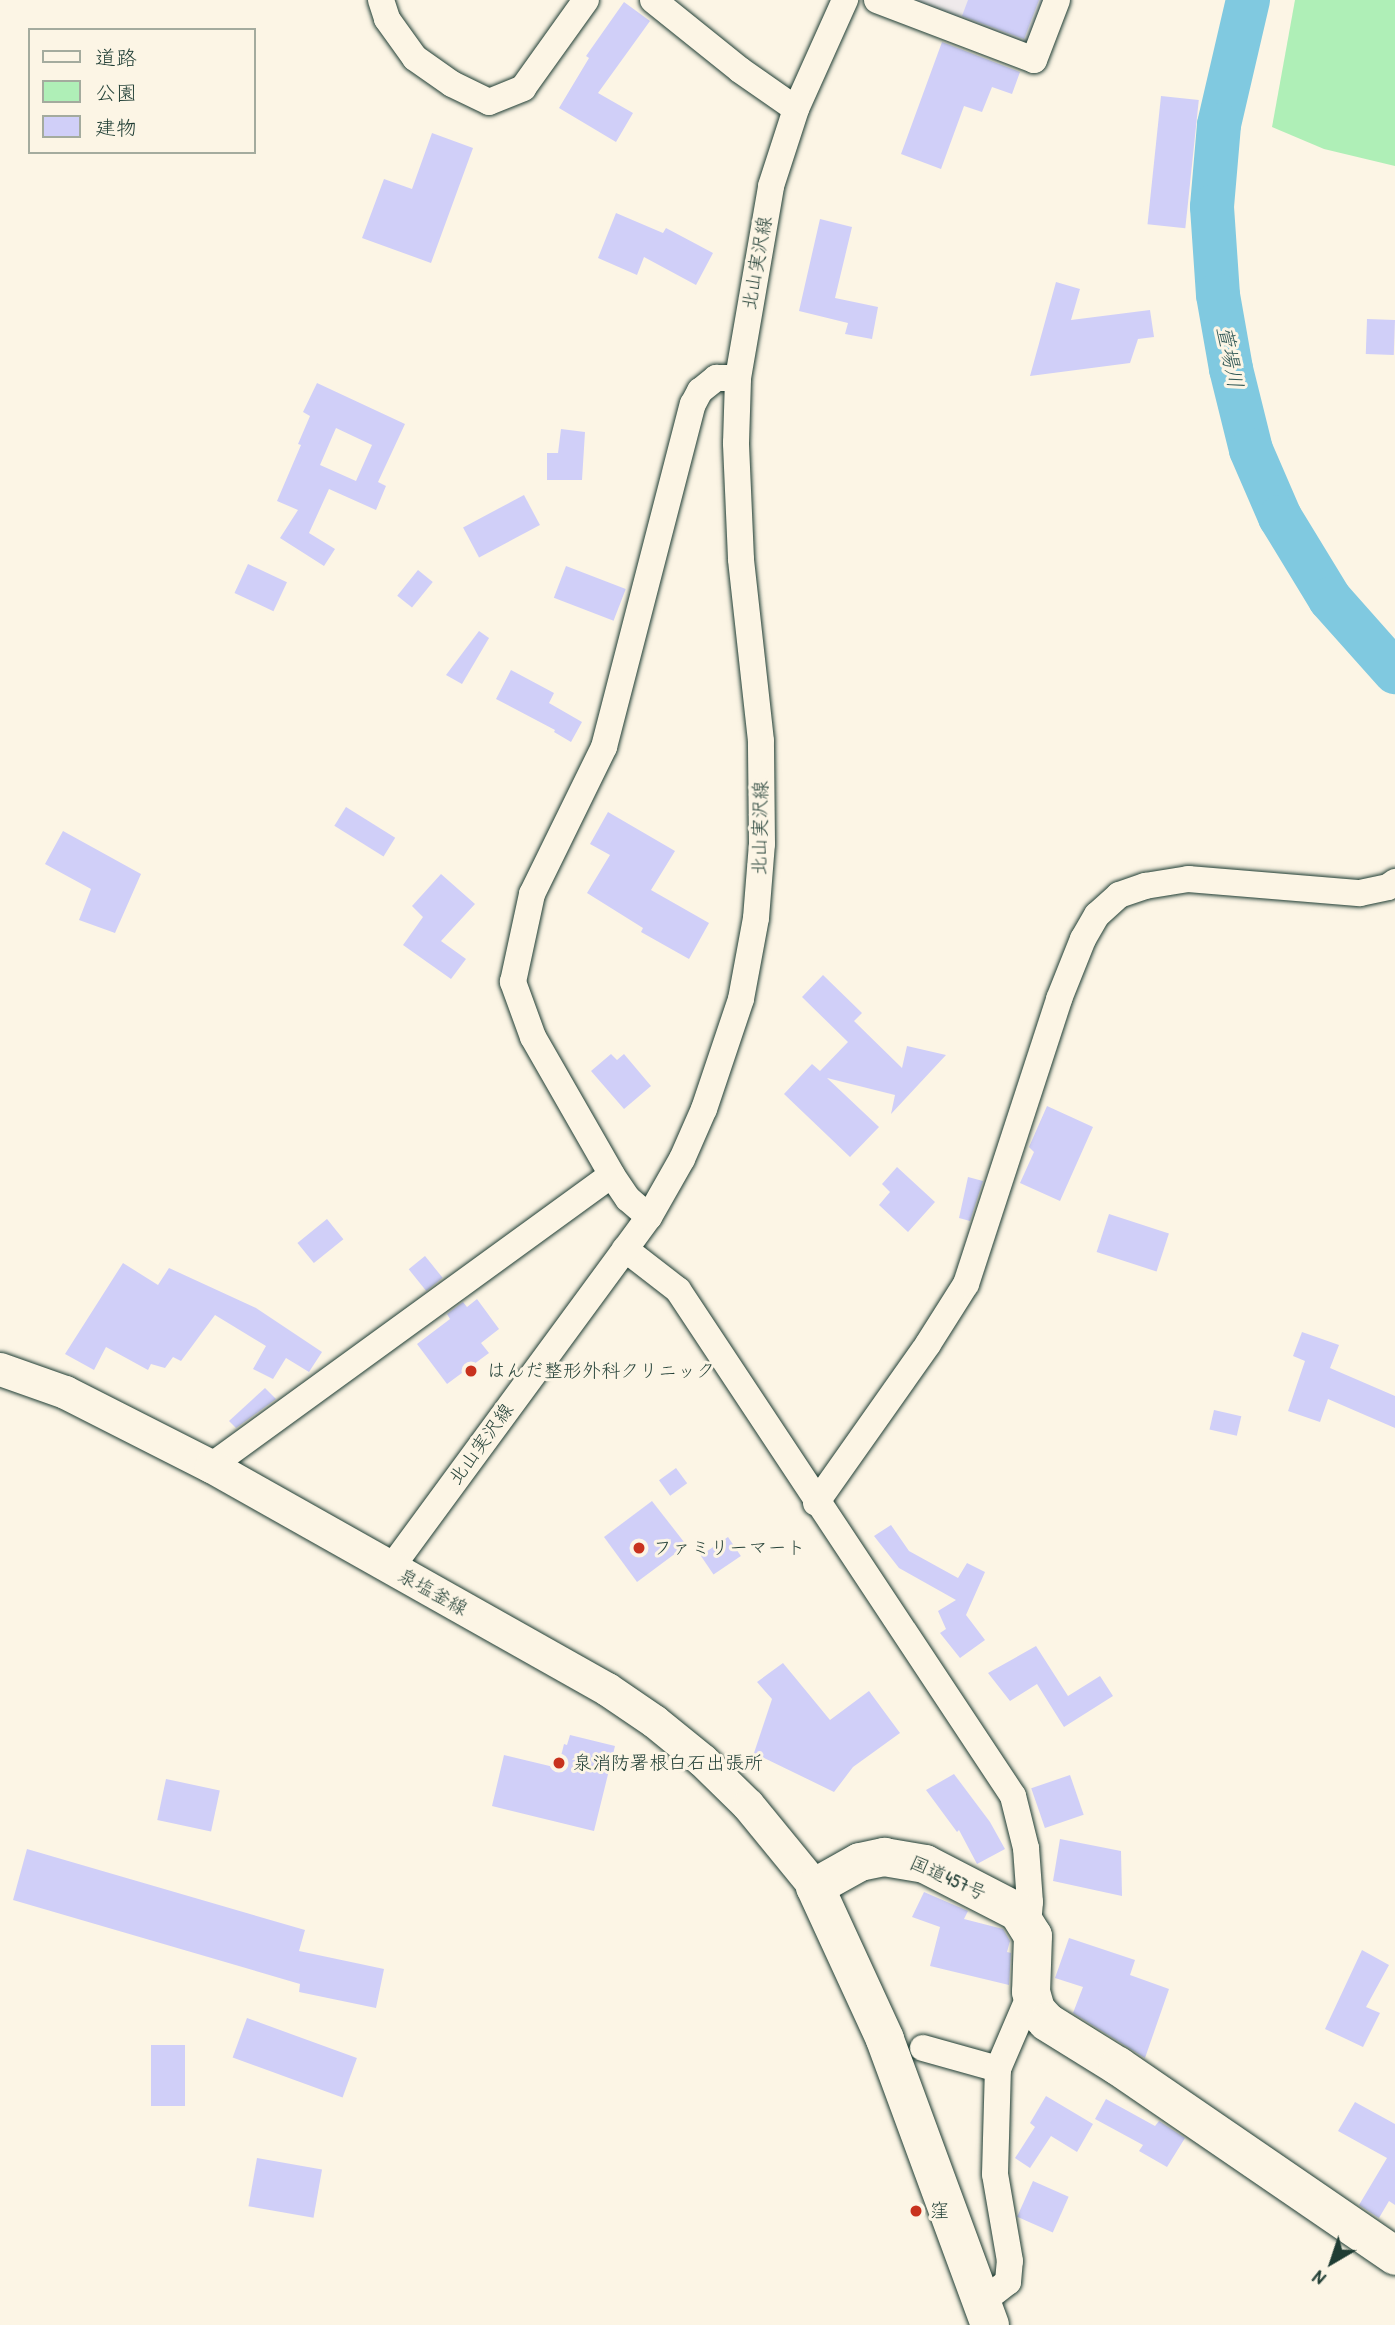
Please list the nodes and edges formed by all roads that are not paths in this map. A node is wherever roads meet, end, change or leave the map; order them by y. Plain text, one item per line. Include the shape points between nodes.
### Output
1 (380, 0) edge
2 (586, 0) edge
3 (653, 0) edge
4 (845, 0) edge
5 (877, 0) edge
6 (1057, 0) edge
7 (796, 108) junction
8 (738, 378) junction
9 (1395, 882) edge
10 (612, 1175) junction
11 (649, 1217) junction
12 (625, 1249) junction
13 (0, 1369) edge
14 (211, 1466) junction
15 (816, 1503) junction
16 (391, 1568) junction
17 (815, 1887) junction
18 (1028, 1923) junction
19 (1031, 1992) junction
20 (923, 2048) dead end
21 (998, 2069) junction
22 (1395, 2256) edge
23 (986, 2314) edge

1 - 2 street via 387,19 415,58 489,102 523,88
3 - 7 street
4 - 7 street, 北山実沢線
5 - 6 street via 1034,60
7 - 8 street, 北山実沢線 via 771,186
8 - 10 street via 716,378 693,404 604,747 532,894 513,982 533,1037
8 - 11 street, 北山実沢線 via 741,559 761,741 762,844 756,918 741,999 722,1064 682,1160
9 - 15 street via 1360,893 1188,879 1119,895 1097,915 1059,999 966,1284
10 - 11 street via 628,1199
10 - 14 street
11 - 12 street, 北山実沢線
12 - 15 street via 678,1290
12 - 16 street, 北山実沢線
13 - 14 main road, 泉塩釜線 via 65,1392
14 - 16 main road, 泉塩釜線
15 - 18 street via 1013,1796 1026,1848
16 - 17 main road, 泉塩釜線 via 607,1689 654,1721 748,1805
17 - 18 highway, 国道457号 via 860,1862 907,1858 1000,1901
17 - 23 highway via 885,2039
18 - 19 highway via 1033,1936
19 - 21 street
19 - 22 highway via 1036,2010 1047,2022
20 - 21 street
21 - 23 street via 995,2174 1010,2261 1008,2282

